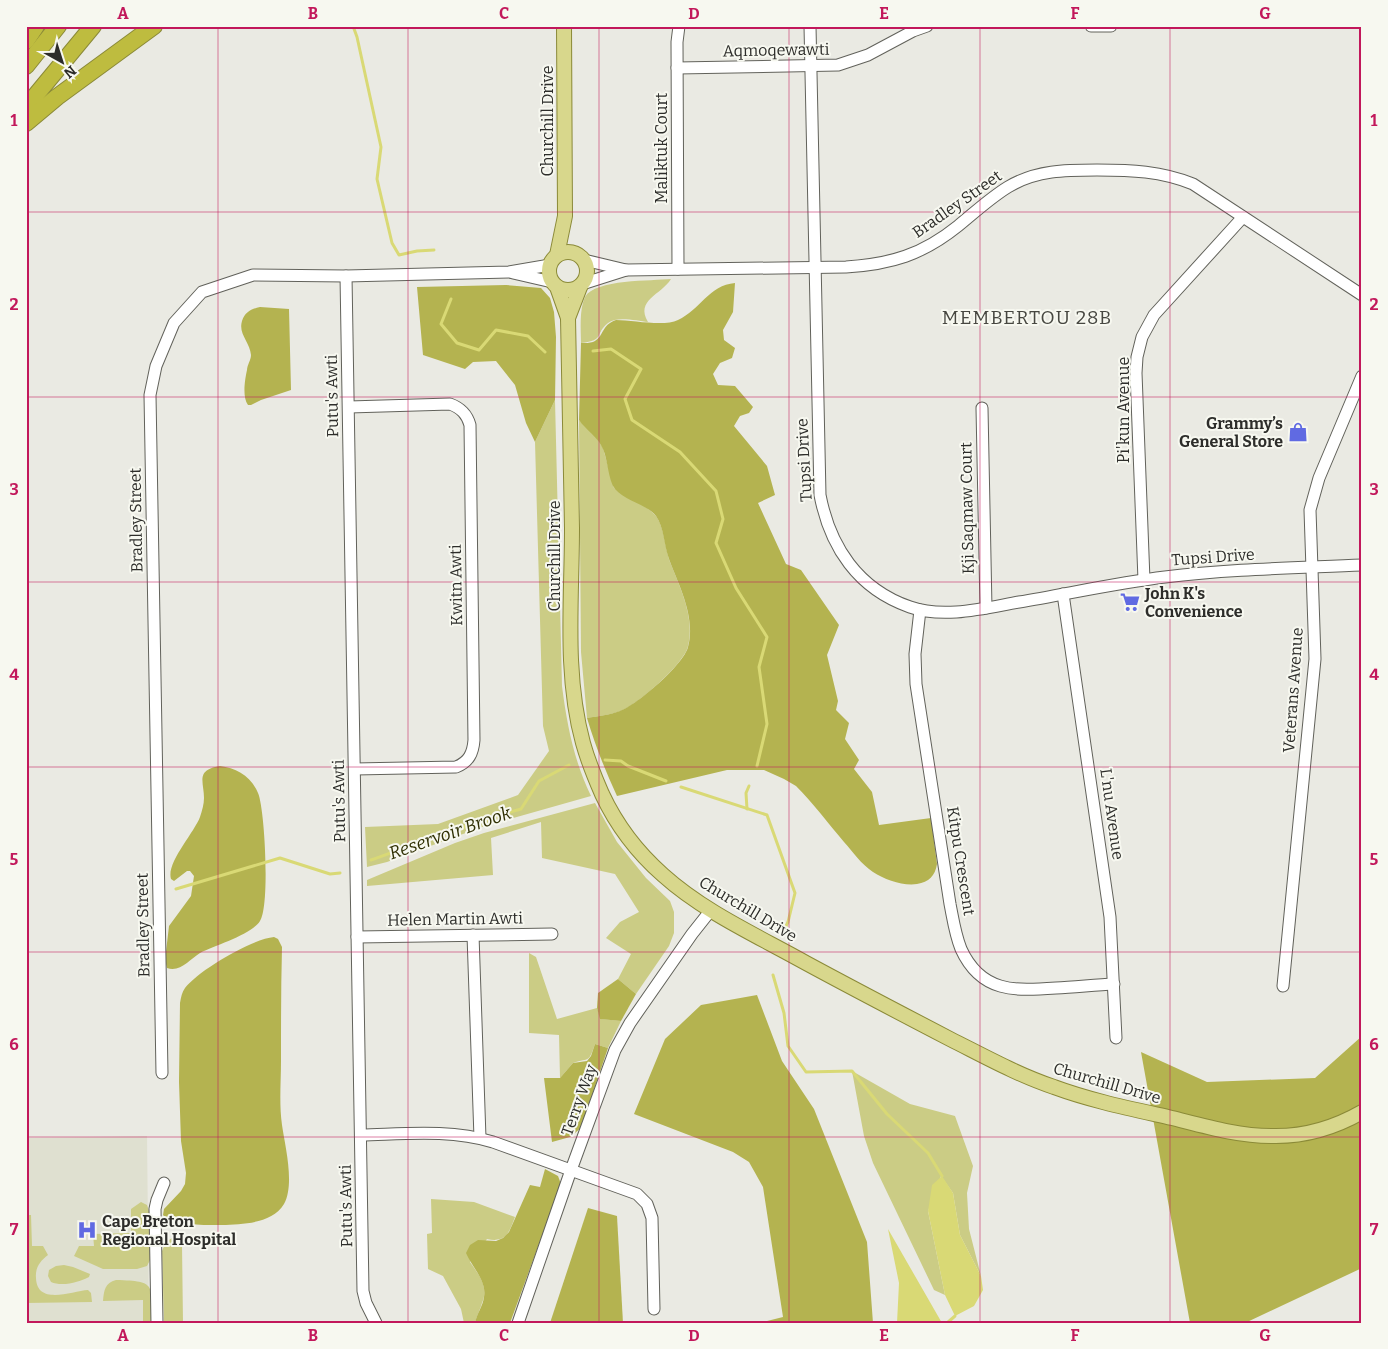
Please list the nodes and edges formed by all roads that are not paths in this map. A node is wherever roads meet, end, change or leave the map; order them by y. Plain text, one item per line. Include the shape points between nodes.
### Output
1 (36, 26) edge
2 (58, 26) edge
3 (93, 26) edge
4 (154, 26) edge
5 (564, 26) edge
6 (679, 26) edge
7 (810, 26) edge
8 (927, 26) edge
9 (1091, 26) edge
10 (1111, 26) edge
11 (26, 41) edge
12 (26, 66) edge
13 (811, 66) junction
14 (677, 68) junction
15 (26, 107) edge
16 (26, 123) edge
17 (565, 216) junction
18 (1243, 217) junction
19 (579, 256) junction
20 (553, 260) junction
21 (815, 268) junction
22 (678, 269) junction
23 (626, 270) junction
24 (509, 272) junction
25 (346, 276) junction
26 (554, 284) junction
27 (581, 285) junction
28 (1362, 295) edge
29 (568, 318) junction
30 (1362, 376) edge
31 (348, 407) junction
32 (982, 408) dead end
33 (1362, 565) edge
34 (1312, 567) junction
35 (1144, 580) junction
36 (1063, 594) junction
37 (986, 608) junction
38 (920, 610) junction
39 (355, 769) junction
40 (710, 910) junction
41 (552, 934) dead end
42 (473, 935) junction
43 (357, 937) junction
44 (1114, 984) junction
45 (1283, 986) dead end
46 (1116, 1038) dead end
47 (162, 1073) dead end
48 (1362, 1112) edge
49 (361, 1135) junction
50 (480, 1138) junction
51 (571, 1170) junction
52 (164, 1183) dead end
53 (654, 1309) dead end
54 (157, 1323) edge
55 (376, 1323) edge
56 (518, 1323) edge

1 - 11 highway
2 - 12 highway
3 - 15 highway
4 - 16 highway
5 - 17 main road, Churchill Drive
6 - 14 street, Maliktuk Court
7 - 13 street, Tupsi Drive
8 - 13 street, Aqmoqewawti via 850,62
9 - 10 street
13 - 14 street, Aqmoqewawti
13 - 21 street, Tupsi Drive
14 - 22 street, Maliktuk Court
17 - 19 main road, Churchill Drive
17 - 20 main road, Churchill Drive
18 - 21 street, Bradley Street via 1208,193 1176,177 1127,170 1058,171 1024,179 1008,187 942,238 911,256 864,266
18 - 28 street, Bradley Street
18 - 35 street, Pi'kun Avenue via 1154,315 1140,344 1136,373
19 - 20 main road via 562,252
19 - 23 street, Bradley Street
19 - 27 main road via 588,273
20 - 24 street, Bradley Street
20 - 26 main road via 550,277
21 - 22 street, Bradley Street
21 - 38 street, Tupsi Drive via 819,481 826,522 841,554 860,576 888,597
22 - 23 street, Bradley Street
23 - 27 street, Bradley Street
24 - 25 street, Bradley Street
24 - 26 street, Bradley Street
25 - 31 street, Putu's Awti
25 - 47 street, Bradley Street via 253,275 202,292 174,323 156,366 150,395
26 - 27 main road via 568,290
26 - 29 main road, Churchill Drive
27 - 29 main road, Churchill Drive
29 - 40 main road, Churchill Drive via 572,672 583,744 604,799 632,841 661,873
30 - 34 street, Veterans Avenue via 1313,495 1310,518
31 - 39 street, Putu's Awti
31 - 39 street, Kwitn Awti via 450,404 461,409 470,425 472,752 465,762 456,767
32 - 37 street, Kji Saqmaw Court
33 - 34 street, Tupsi Drive
34 - 35 street, Tupsi Drive
34 - 45 street, Veterans Avenue via 1314,659
35 - 36 street, Tupsi Drive
36 - 37 street, Tupsi Drive
36 - 44 street, L'nu Avenue via 1110,917
37 - 38 street, Tupsi Drive via 948,612
38 - 44 street, Kitpu Crescent via 914,654 916,684 950,904 965,955 987,980 1012,990
39 - 43 street, Putu's Awti
40 - 48 main road, Churchill Drive via 985,1057 1034,1080 1076,1094 1258,1136 1311,1132
40 - 51 street, Terry Way via 622,1036
41 - 42 street, Helen Martin Awti
42 - 43 street, Helen Martin Awti
42 - 50 street
43 - 49 street, Putu's Awti
44 - 46 street, L'nu Avenue
49 - 50 street via 450,1134
49 - 55 street, Putu's Awti via 363,1291
50 - 51 street
51 - 53 street via 637,1194 647,1204 652,1218
51 - 56 street, Terry Way
52 - 54 street via 155,1209

